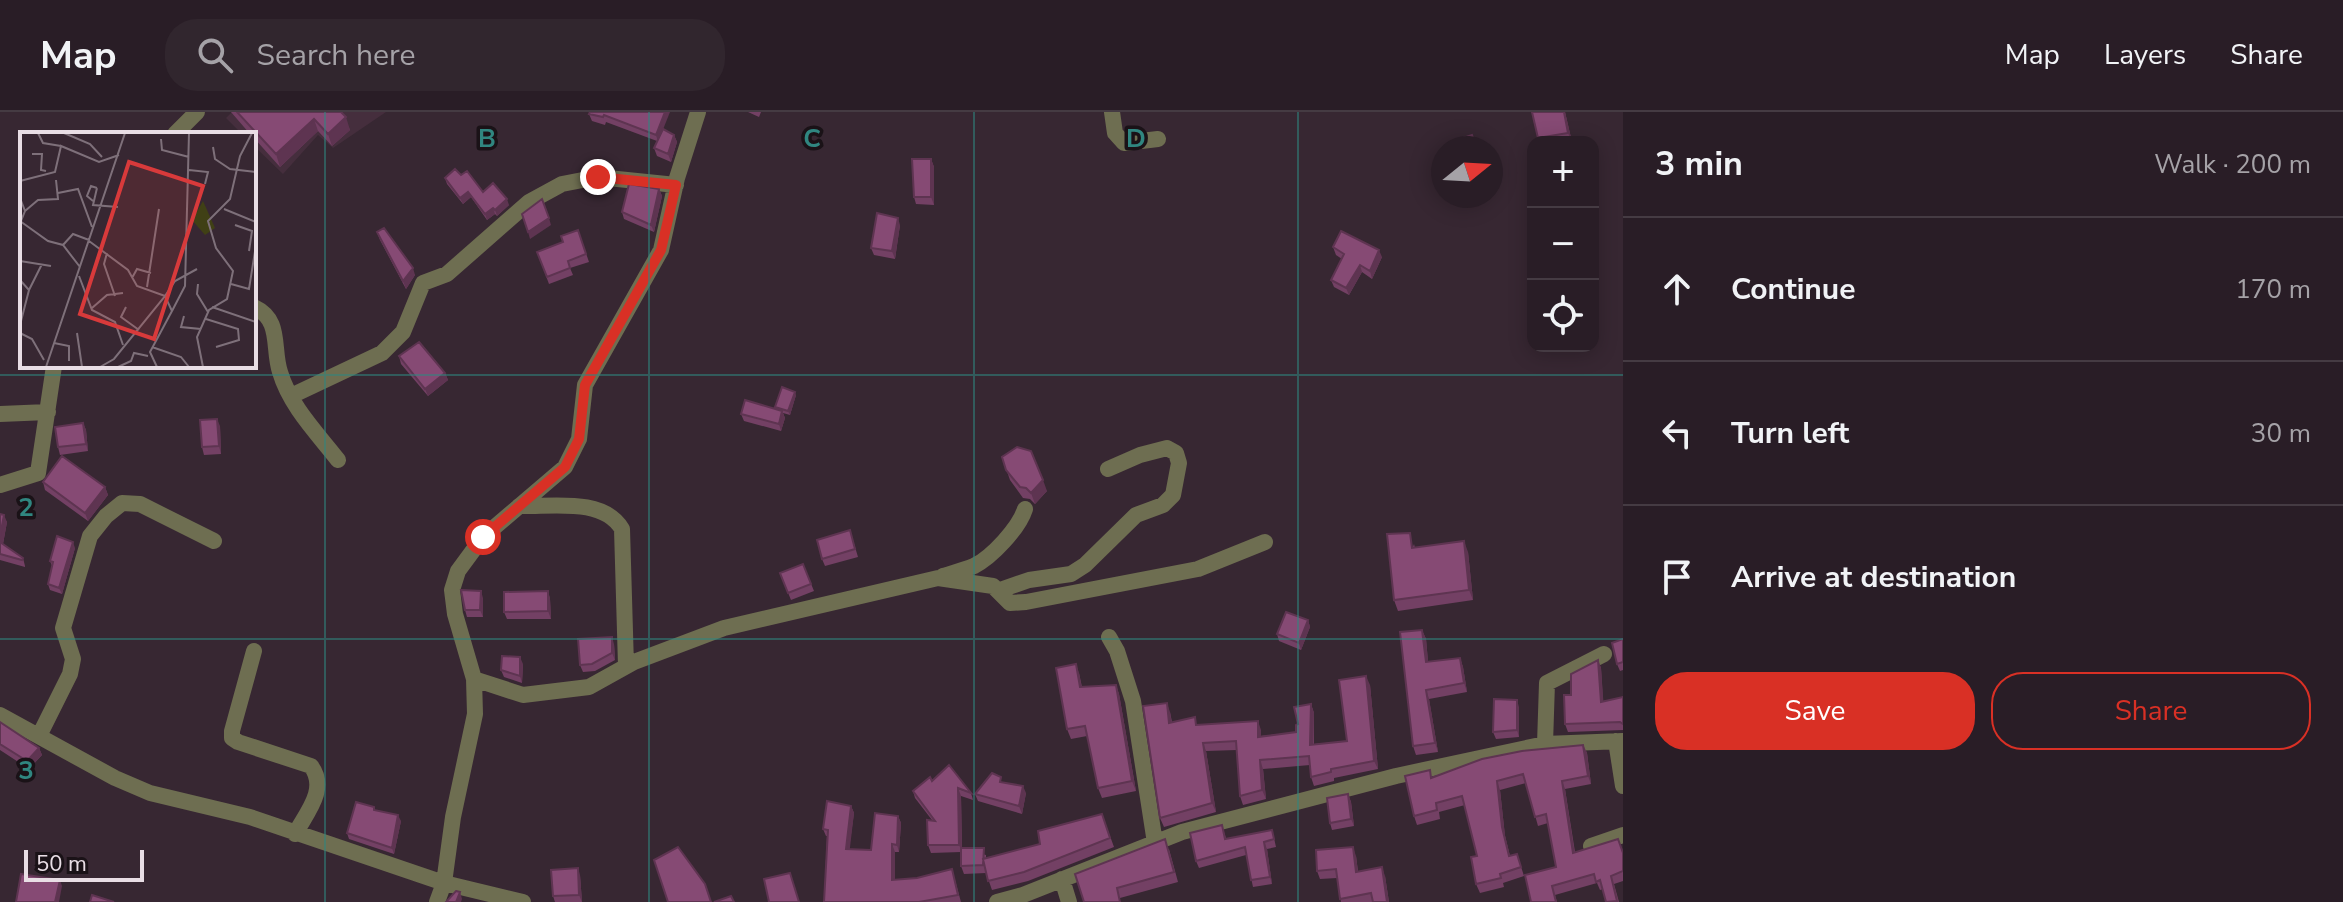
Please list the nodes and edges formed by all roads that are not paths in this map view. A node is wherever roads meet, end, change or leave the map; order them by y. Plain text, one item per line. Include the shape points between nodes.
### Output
1 (197, 112) edge
2 (698, 112) edge
3 (1112, 112) edge
4 (177, 132) edge
5 (1158, 139) dead end
6 (676, 185) junction
7 (256, 308) edge
8 (54, 368) edge
9 (291, 396) junction
10 (48, 412) junction
11 (0, 414) edge
12 (338, 460) dead end
13 (1108, 469) dead end
14 (0, 485) edge
15 (519, 506) junction
16 (1025, 509) dead end
17 (214, 541) dead end
18 (1265, 542) dead end
19 (938, 578) junction
20 (1000, 590) junction
21 (1109, 637) dead end
22 (254, 651) dead end
23 (1604, 654) dead end
24 (626, 666) junction
25 (474, 679) junction
26 (0, 715) edge
27 (39, 736) junction
28 (1619, 741) edge
29 (1545, 744) junction
30 (1623, 786) edge
31 (295, 834) junction
32 (1623, 835) edge
33 (1155, 843) junction
34 (1591, 846) edge
35 (1062, 879) junction
36 (444, 883) junction
37 (437, 902) edge
38 (523, 902) edge
39 (997, 902) edge
40 (1069, 902) edge

1 - 4 street
2 - 6 street
3 - 5 street via 1115,133 1124,143
6 - 9 street via 598,177 562,184 529,202 455,268 423,283 403,332 382,353
6 - 15 street via 661,250 585,385 579,439 565,467
7 - 9 street via 274,327 279,371
8 - 10 street
9 - 12 street
10 - 11 street
10 - 14 street via 38,473
13 - 20 street via 1167,448 1179,463 1173,495 1163,505 1136,515 1085,565 1071,574
15 - 24 street via 593,508 616,519 622,529
15 - 25 street via 483,537 458,571 452,590
16 - 19 street via 1008,537 977,565
17 - 27 street via 140,504 122,503 106,516 90,536 63,628 73,659 70,674
18 - 20 street via 1198,569 1026,602 1010,603
19 - 20 street
19 - 24 street via 724,628
21 - 33 street via 1133,701
22 - 31 street via 232,738 311,766 317,775 319,790
23 - 29 street via 1547,683
24 - 25 street via 589,687 523,695
25 - 36 street via 475,714
26 - 27 street
27 - 31 street via 150,793 250,817
28 - 29 street
28 - 30 street
29 - 33 street via 1396,776
31 - 36 street
32 - 34 street
33 - 35 street
35 - 39 street
35 - 40 street
36 - 37 street
36 - 38 street

